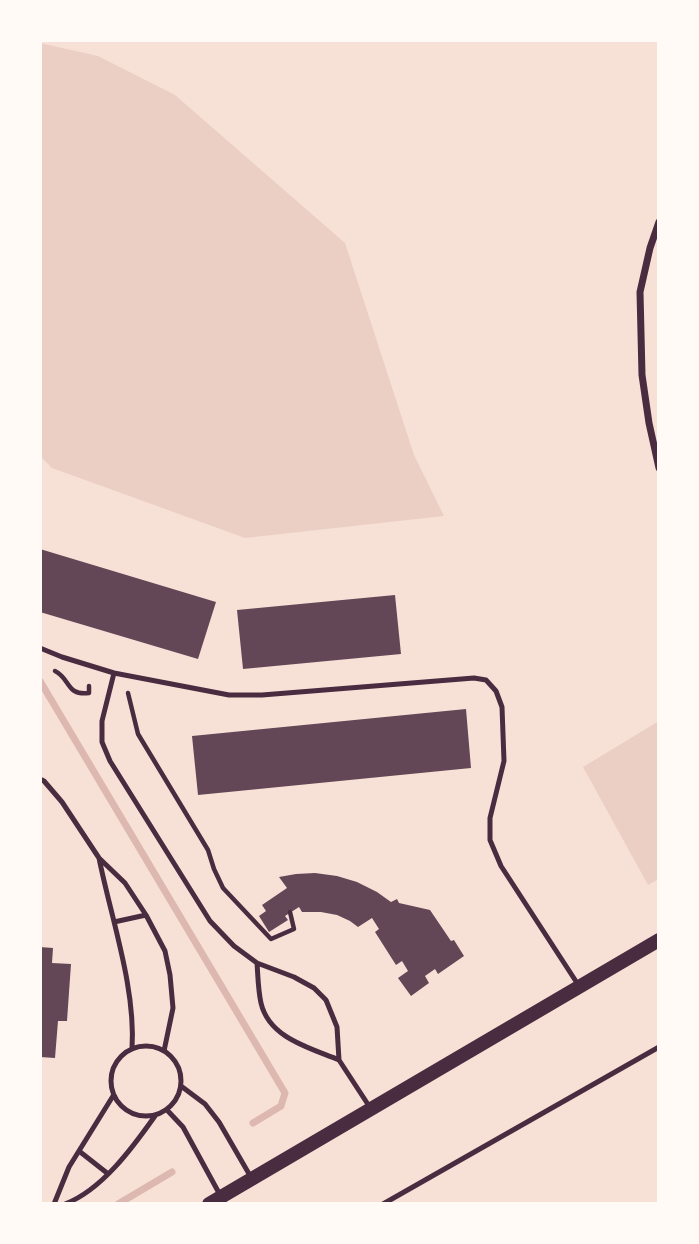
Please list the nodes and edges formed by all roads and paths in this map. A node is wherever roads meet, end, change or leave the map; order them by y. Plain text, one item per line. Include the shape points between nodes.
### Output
1 (659, 222) edge
2 (659, 468) edge
3 (40, 648) edge
4 (52, 670) dead end
5 (114, 673) junction
6 (89, 686) dead end
7 (128, 693) dead end
8 (40, 779) edge
9 (99, 858) junction
10 (290, 912) dead end
11 (146, 915) junction
12 (114, 922) junction
13 (659, 940) edge
14 (257, 963) junction
15 (580, 987) junction
16 (659, 1047) edge
17 (132, 1049) junction
18 (164, 1051) junction
19 (340, 1060) junction
20 (181, 1086) junction
21 (113, 1096) junction
22 (371, 1109) junction
23 (167, 1110) junction
24 (155, 1116) junction
25 (79, 1151) junction
26 (107, 1173) junction
27 (252, 1179) junction
28 (218, 1201) edge
29 (54, 1204) edge
30 (65, 1204) edge
31 (383, 1204) edge

1 - 2 street via 640,292 642,376
3 - 5 lane
4 - 6 path via 60,673 75,693 89,693
5 - 14 lane via 102,721 102,742 110,761 210,921
5 - 15 lane via 229,695 486,680 502,707 504,761 490,818 490,840 501,866
7 - 10 path via 138,734 208,850 223,888 271,939 294,929
8 - 9 lane via 62,802
9 - 11 lane via 125,883
9 - 12 lane
11 - 12 lane
11 - 18 lane via 165,951 170,975 173,1008
12 - 17 lane via 130,1005
13 - 15 main road
14 - 19 lane via 295,976 326,1000 337,1027
14 - 19 lane via 267,1020 279,1032
15 - 22 main road
16 - 31 lane
17 - 18 lane via 154,1046
17 - 21 lane via 115,1063 110,1085
18 - 20 lane via 181,1072
19 - 22 lane
20 - 23 lane via 177,1100
20 - 27 lane via 219,1122
21 - 24 lane via 131,1113
21 - 25 lane
22 - 27 main road
23 - 24 lane
23 - 28 lane via 183,1128
24 - 26 lane
25 - 26 lane
25 - 29 lane
26 - 30 lane via 78,1199
27 - 28 main road

